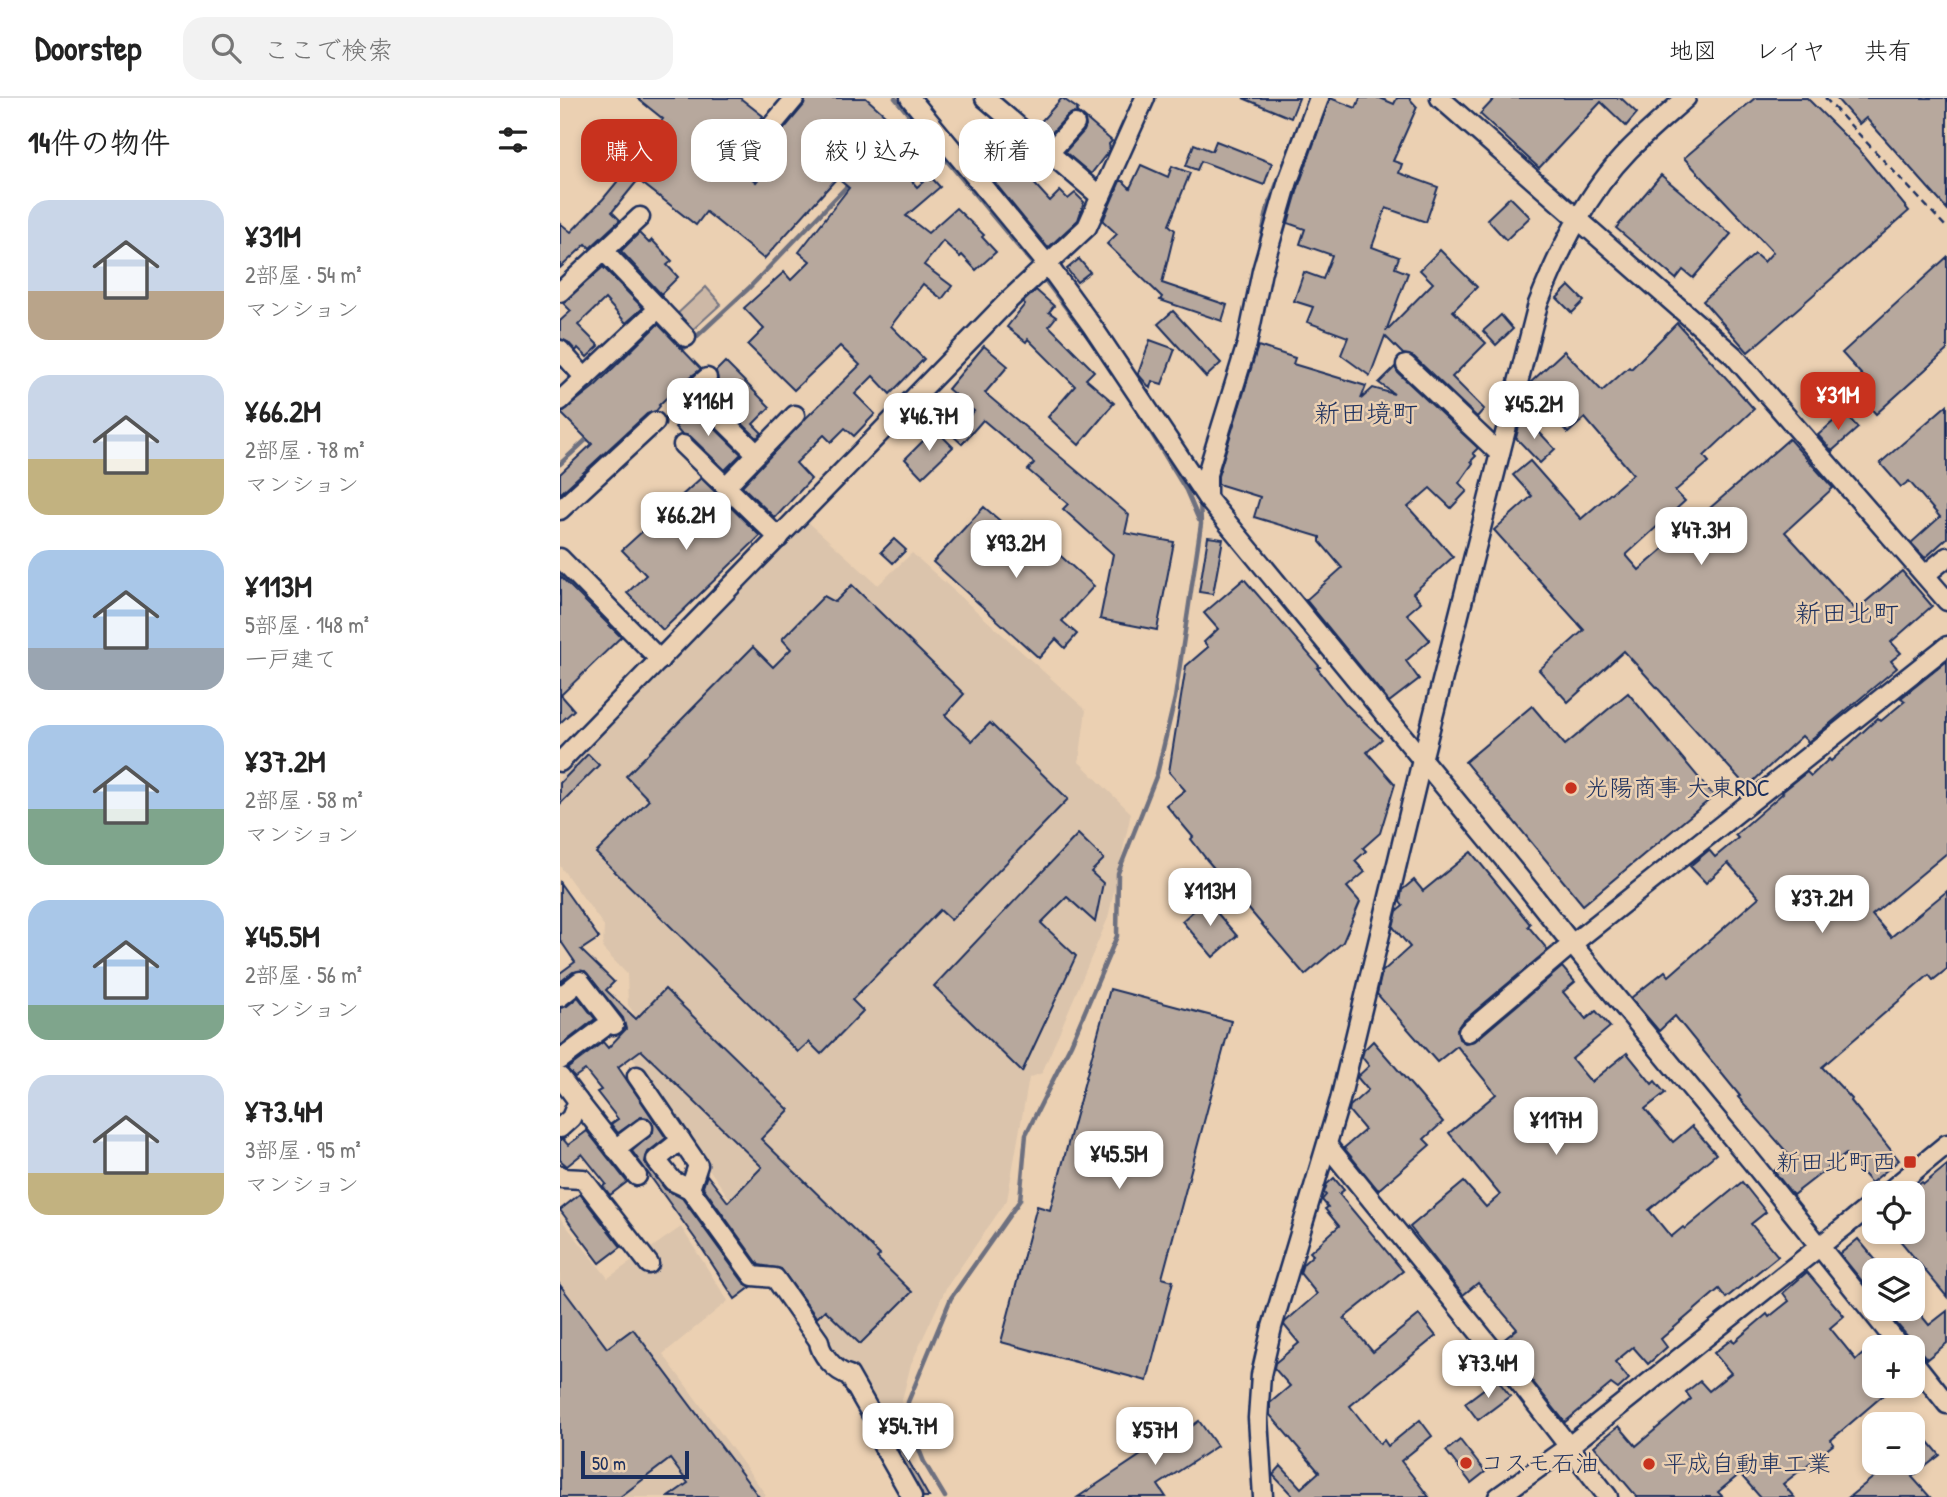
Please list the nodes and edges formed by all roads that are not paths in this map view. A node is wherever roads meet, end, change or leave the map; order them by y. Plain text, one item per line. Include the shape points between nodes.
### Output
1 (795, 98) edge
2 (910, 98) edge
3 (985, 98) edge
4 (1145, 98) edge
5 (1319, 98) edge
6 (1440, 98) edge
7 (1686, 98) edge
8 (777, 119) edge
9 (1009, 119) edge
10 (1075, 124) dead end
11 (1055, 146) edge
12 (1055, 158) edge
13 (1101, 197) junction
14 (639, 217) dead end
15 (1579, 219) junction
16 (604, 251) junction
17 (1046, 264) junction
18 (562, 286) edge
19 (659, 308) junction
20 (686, 337) dead end
21 (560, 350) edge
22 (1406, 365) dead end
23 (585, 378) junction
24 (707, 378) dead end
25 (692, 390) junction
26 (560, 401) edge
27 (678, 403) dead end
28 (795, 415) dead end
29 (655, 422) dead end
30 (683, 445) dead end
31 (757, 454) junction
32 (1500, 454) junction
33 (726, 486) junction
34 (1207, 498) junction
35 (560, 510) edge
36 (779, 538) junction
37 (1947, 556) edge
38 (562, 564) edge
39 (1925, 575) junction
40 (1947, 601) edge
41 (1947, 646) edge
42 (660, 660) junction
43 (1422, 760) junction
44 (560, 762) edge
45 (1572, 944) junction
46 (560, 997) edge
47 (1468, 1032) dead end
48 (560, 1060) edge
49 (637, 1076) dead end
50 (560, 1077) edge
51 (578, 1101) junction
52 (560, 1128) edge
53 (643, 1128) dead end
54 (681, 1140) junction
55 (1947, 1144) edge
56 (1327, 1145) junction
57 (615, 1149) junction
58 (560, 1175) edge
59 (636, 1176) dead end
60 (1902, 1181) edge
61 (690, 1189) junction
62 (1862, 1213) edge
63 (1819, 1247) junction
64 (649, 1264) dead end
65 (1891, 1335) edge
66 (1925, 1377) edge
67 (1947, 1404) edge
68 (1567, 1447) junction
69 (912, 1497) edge
70 (1263, 1497) edge
71 (1498, 1497) edge
72 (1608, 1497) edge

1 - 8 street
2 - 17 street
3 - 9 street
4 - 13 street
5 - 34 street via 1262,271 1247,344 1207,474
6 - 15 street
7 - 15 street via 1628,151
10 - 11 street
12 - 13 street
13 - 17 street via 1087,227
14 - 16 street
15 - 32 street via 1538,304
15 - 39 street via 1734,356
16 - 18 street
16 - 19 street
17 - 34 street
17 - 36 street
19 - 20 street
19 - 23 street
21 - 23 street
22 - 32 street
23 - 26 street
24 - 25 street
25 - 27 street
25 - 31 street
28 - 31 street
29 - 35 street
30 - 33 street
31 - 33 street
32 - 43 street
33 - 36 street
34 - 43 street
36 - 42 street
37 - 39 street
38 - 42 street
39 - 40 street
41 - 45 street
42 - 44 street
43 - 45 street
43 - 56 street
45 - 47 street
45 - 63 street
46 - 48 street via 580,981 608,1027
49 - 54 street
50 - 51 street
51 - 52 street
51 - 57 street
53 - 57 street
54 - 61 street via 698,1165
54 - 61 street via 656,1160 673,1181
55 - 60 street
56 - 68 street
56 - 70 street via 1261,1376 1258,1418
57 - 59 street
58 - 64 street via 583,1179
61 - 69 street via 753,1276 775,1279 819,1341 820,1350 842,1374 849,1375
62 - 63 street
63 - 65 street
63 - 68 street
66 - 67 street
68 - 71 street
68 - 72 street

